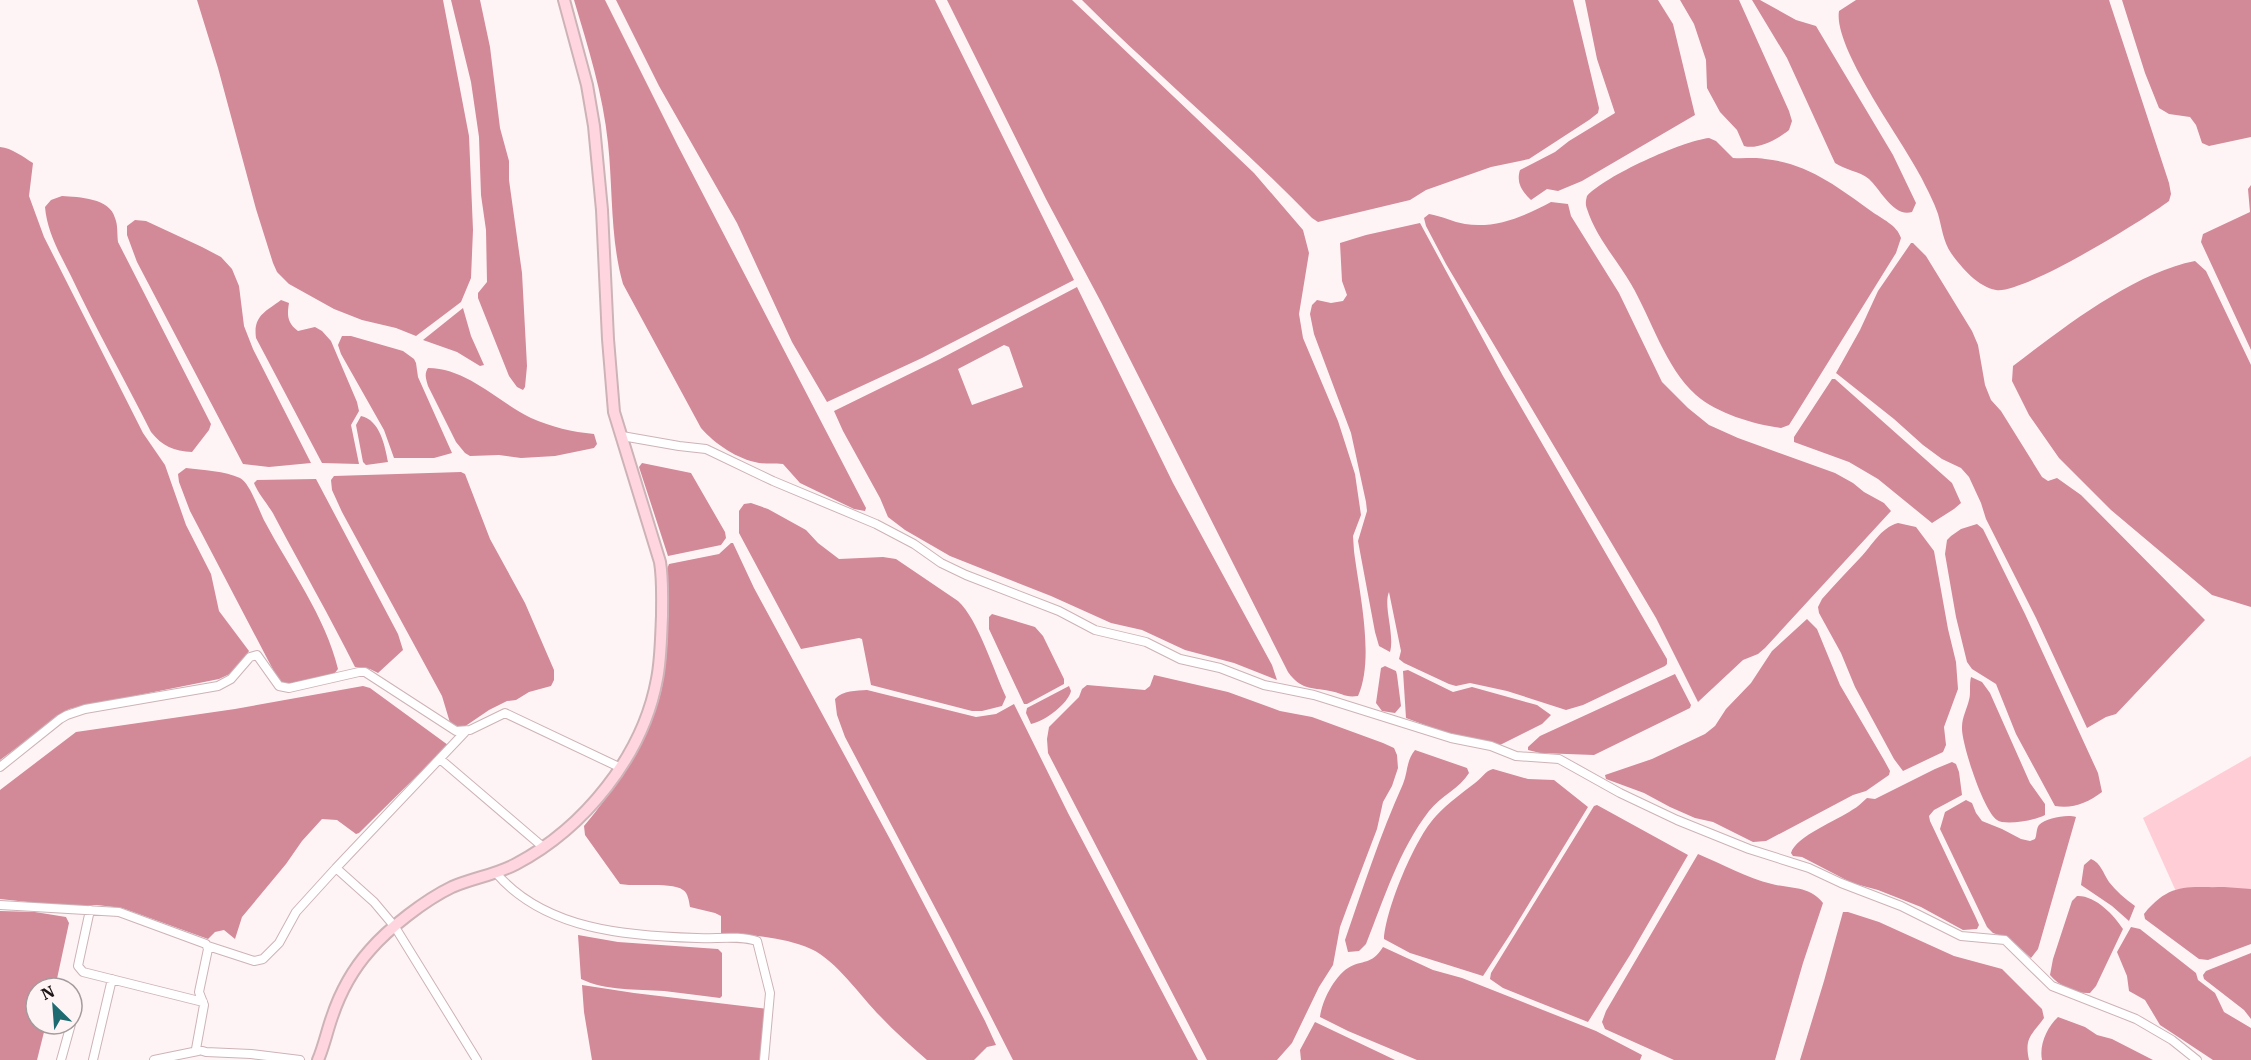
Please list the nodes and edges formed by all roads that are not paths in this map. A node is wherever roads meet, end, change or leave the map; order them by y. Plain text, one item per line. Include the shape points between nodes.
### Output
1 (564, 0) edge
2 (622, 436) junction
3 (465, 732) junction
4 (440, 759) junction
5 (0, 766) edge
6 (620, 768) junction
7 (543, 847) junction
8 (336, 868) junction
9 (496, 873) junction
10 (0, 905) edge
11 (90, 910) junction
12 (395, 927) junction
13 (208, 946) junction
14 (112, 979) junction
15 (203, 1002) junction
16 (68, 1036) edge
17 (198, 1051) junction
18 (234, 1057) edge
19 (61, 1060) edge
20 (93, 1060) edge
21 (154, 1060) edge
22 (300, 1060) edge
23 (318, 1060) edge
24 (477, 1060) edge
25 (764, 1060) edge
26 (2197, 1060) edge

1 - 2 street via 594,126 611,393
2 - 6 street via 658,555 662,582 658,679 637,737
2 - 26 street via 706,449 886,529 966,575 1059,611 1095,630 1146,642 1180,659 1220,668 1264,685 1332,700 1451,738 1516,756 1560,759 1677,820 1809,867 1961,936 2005,940 2052,986 2136,1019
3 - 4 street
3 - 5 street via 456,731 365,672 290,688 279,686 257,654 218,686 67,714
3 - 6 street via 505,713
4 - 7 street
4 - 8 street
6 - 7 street via 591,808
7 - 9 street
8 - 12 street
8 - 13 street via 296,912 279,943 263,959 254,961
9 - 12 street via 441,892
9 - 25 street via 523,899 554,915 607,930 646,937 757,941 770,993
10 - 11 street
11 - 13 street via 134,916
11 - 14 street via 78,966 83,972
12 - 23 street via 370,949 354,971 332,1017
12 - 24 street
13 - 15 street via 199,992
14 - 15 street
14 - 20 street
15 - 17 street via 195,1045
16 - 19 street
17 - 18 street
17 - 21 street
18 - 22 street

